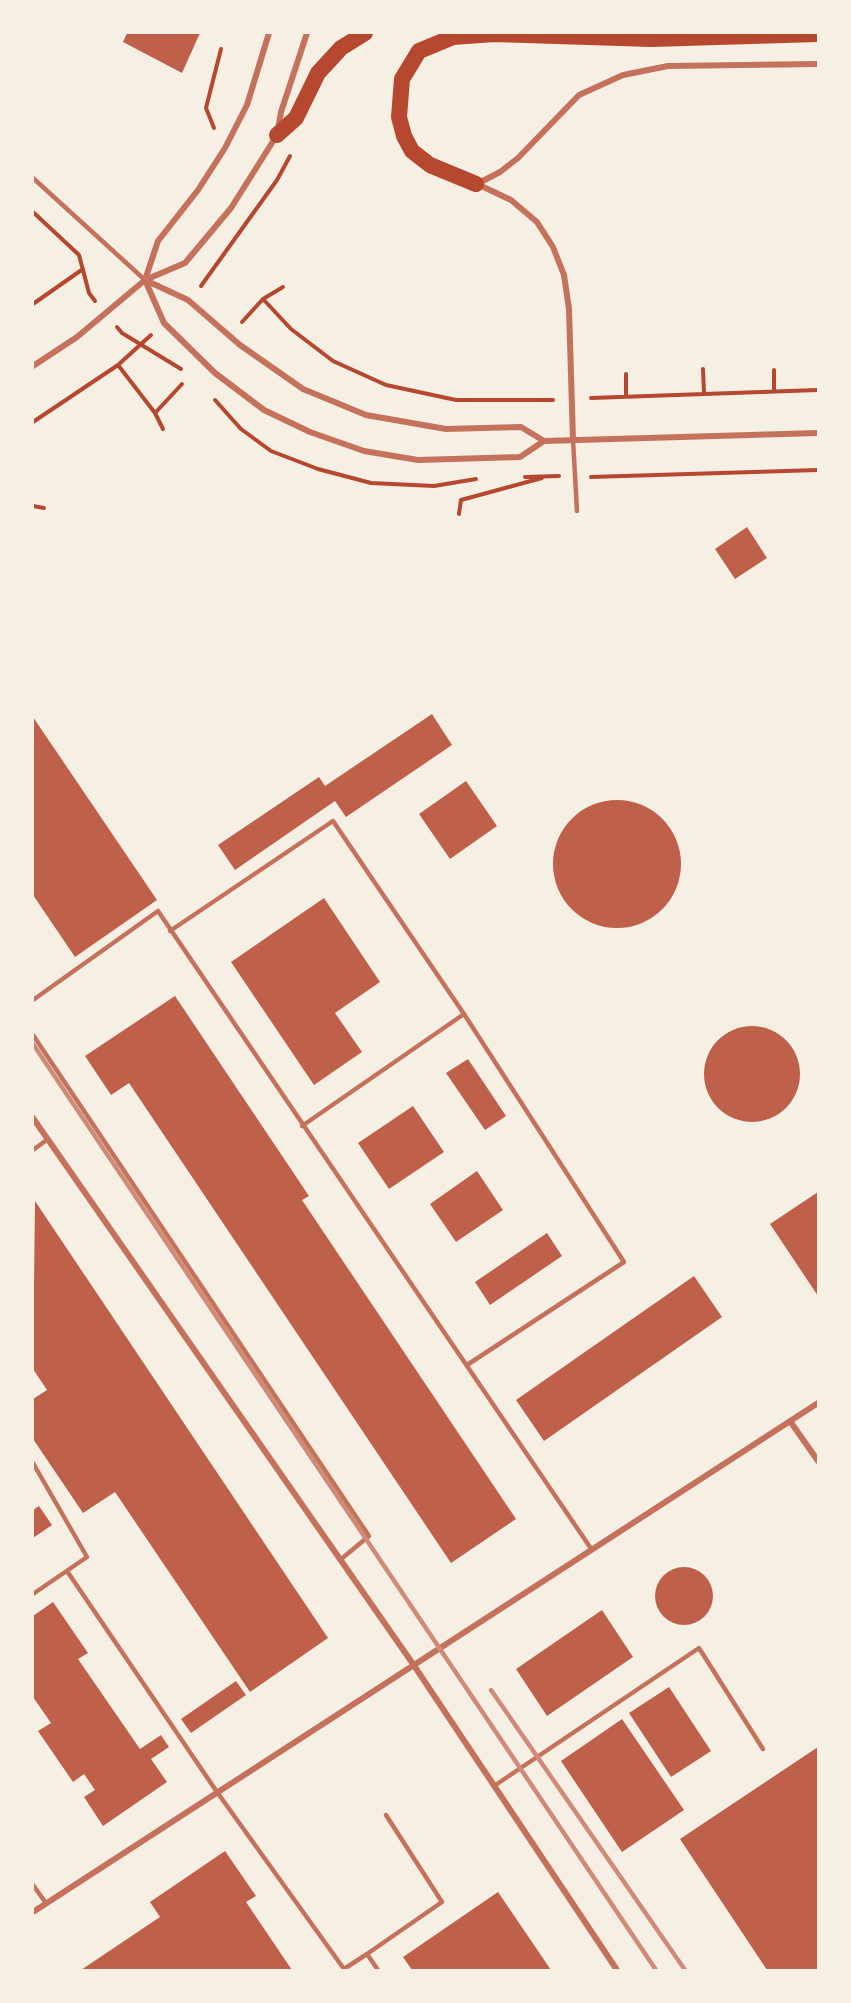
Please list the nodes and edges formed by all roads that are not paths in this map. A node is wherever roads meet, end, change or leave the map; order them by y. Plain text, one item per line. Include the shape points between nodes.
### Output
1 (269, 33) edge
2 (307, 33) edge
3 (365, 33) edge
4 (746, 33) edge
5 (818, 34) edge
6 (818, 64) edge
7 (277, 135) junction
8 (33, 178) edge
9 (476, 184) junction
10 (145, 280) junction
11 (33, 366) edge
12 (818, 433) edge
13 (573, 440) junction
14 (544, 441) junction
15 (577, 511) dead end
16 (170, 931) junction
17 (33, 1000) edge
18 (464, 1014) junction
19 (33, 1035) edge
20 (33, 1118) edge
21 (302, 1126) junction
22 (48, 1139) junction
23 (33, 1150) edge
24 (467, 1365) junction
25 (818, 1402) edge
26 (790, 1421) junction
27 (818, 1461) edge
28 (33, 1463) edge
29 (592, 1550) junction
30 (340, 1560) junction
31 (67, 1571) junction
32 (33, 1594) edge
33 (413, 1664) junction
34 (763, 1749) dead end
35 (494, 1786) junction
36 (217, 1792) junction
37 (386, 1815) dead end
38 (33, 1885) edge
39 (46, 1904) junction
40 (33, 1912) edge
41 (367, 1954) junction
42 (378, 1970) edge
43 (617, 1970) edge

1 - 10 street via 246,105 225,148 158,241
2 - 7 street
3 - 7 highway via 340,48 318,73 296,118
4 - 5 highway
4 - 9 highway via 651,39 494,34 453,37 419,51 402,80 399,117 404,136 412,151 430,165
6 - 9 street via 668,66 623,75 579,95 518,158
7 - 10 street via 231,208 185,263
8 - 10 lane
9 - 13 street via 512,201 537,222 554,247 564,275 569,309
10 - 11 street via 77,337
10 - 14 street via 188,300 240,345 303,389 366,415 446,429 521,427
10 - 14 street via 164,323 215,374 264,410 310,432 364,451 418,460 520,457
12 - 13 street
13 - 14 street
13 - 15 lane
16 - 17 lane via 158,911
16 - 18 lane via 333,821
16 - 21 lane
18 - 21 lane
18 - 24 lane via 624,1262
19 - 30 lane via 369,1536
20 - 22 street
21 - 24 lane
22 - 23 lane
22 - 30 street
24 - 29 lane
25 - 26 street
26 - 27 street
26 - 29 street
28 - 31 lane via 87,1557
29 - 33 street
30 - 33 street
31 - 32 lane
31 - 36 lane
33 - 35 street
33 - 36 street
34 - 35 lane via 699,1648
35 - 43 street
36 - 39 street
36 - 41 lane via 344,1969
37 - 41 lane via 442,1902
38 - 39 lane
39 - 40 street
41 - 42 lane

